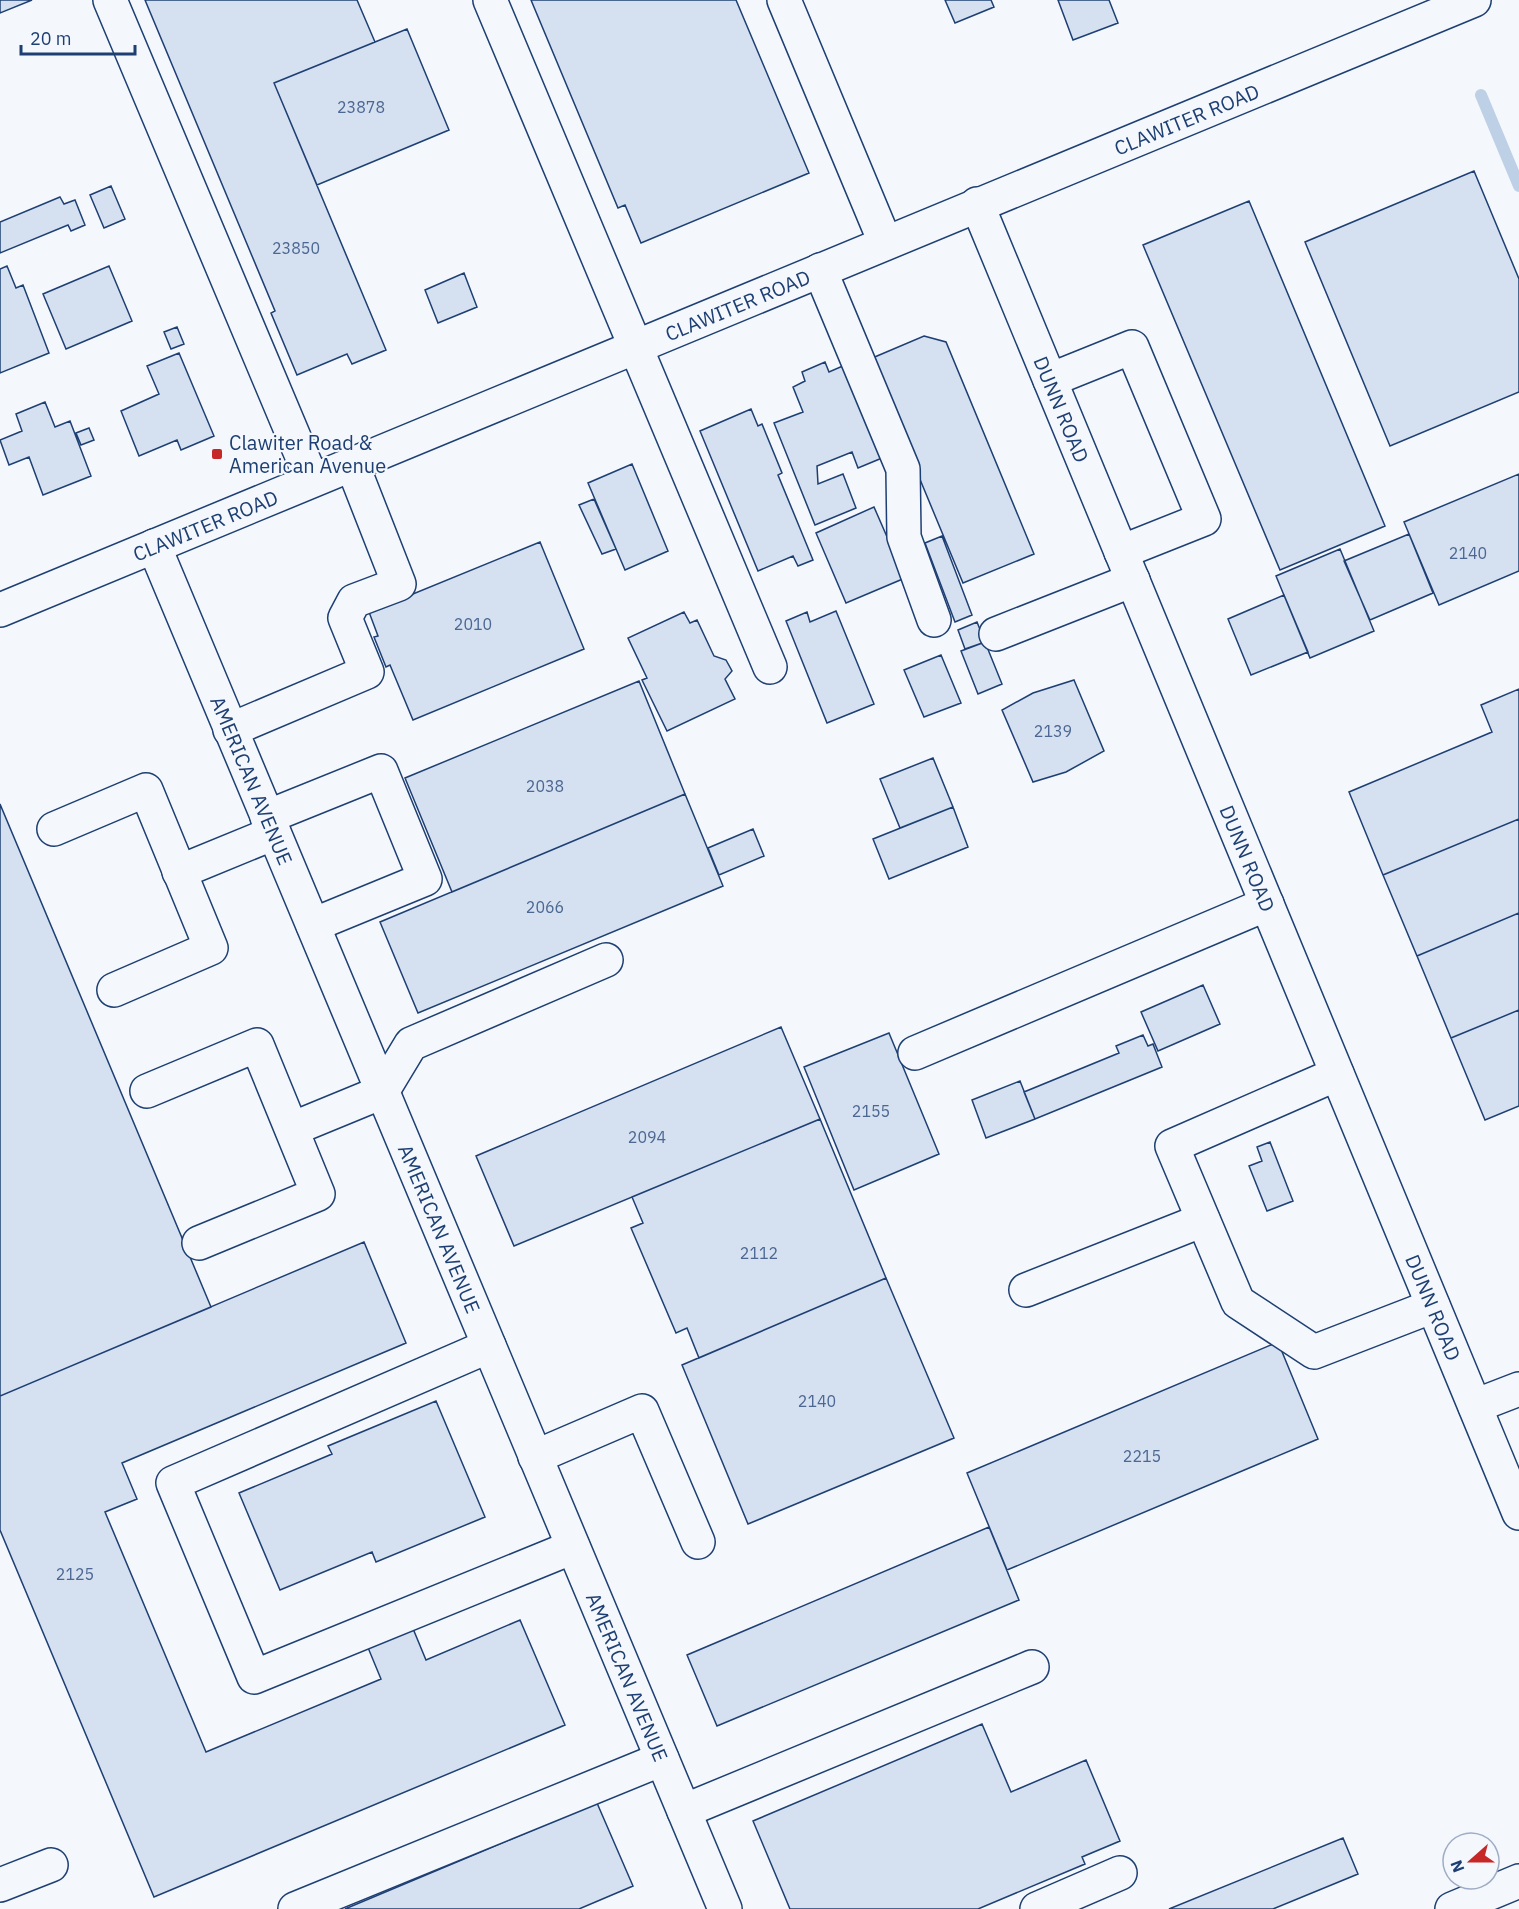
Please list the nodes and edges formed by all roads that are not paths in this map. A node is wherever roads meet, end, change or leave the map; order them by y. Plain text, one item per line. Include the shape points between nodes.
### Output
1 (110, 0) edge
2 (490, 0) edge
3 (783, 0) edge
4 (1474, 0) edge
5 (1437, 7) edge
6 (977, 204) junction
7 (885, 243) junction
8 (820, 270) junction
9 (637, 345) junction
10 (1050, 380) junction
11 (352, 464) junction
12 (312, 480) junction
13 (154, 546) junction
14 (1127, 566) junction
15 (0, 610) edge
16 (934, 620) dead end
17 (996, 634) dead end
18 (770, 668) dead end
19 (230, 730) junction
20 (270, 825) junction
21 (54, 829) dead end
22 (179, 872) junction
23 (1267, 904) junction
24 (313, 925) junction
25 (606, 960) dead end
26 (114, 990) dead end
27 (915, 1053) dead end
28 (1337, 1074) junction
29 (147, 1091) dead end
30 (382, 1092) junction
31 (292, 1129) junction
32 (1203, 1220) junction
33 (199, 1243) dead end
34 (1026, 1290) dead end
35 (1433, 1306) junction
36 (489, 1346) junction
37 (1519, 1389) edge
38 (1475, 1406) junction
39 (535, 1458) junction
40 (1519, 1513) edge
41 (698, 1542) dead end
42 (573, 1547) junction
43 (1032, 1667) dead end
44 (662, 1759) junction
45 (684, 1811) junction
46 (51, 1865) dead end
47 (1120, 1873) dead end
48 (1519, 1881) edge
49 (0, 1885) edge
50 (295, 1909) edge
51 (725, 1909) edge
52 (1036, 1909) edge
53 (1452, 1909) edge

1 - 12 street
2 - 9 street
3 - 7 street
4 - 5 street, CLAWITER ROAD
5 - 6 street, CLAWITER ROAD
6 - 7 street, CLAWITER ROAD
6 - 10 street, DUNN ROAD
7 - 8 street, CLAWITER ROAD
8 - 9 street, CLAWITER ROAD
8 - 16 street via 903,469 904,537
9 - 11 street, CLAWITER ROAD
9 - 18 street
10 - 14 street, DUNN ROAD
10 - 14 street via 1132,347 1204,519
11 - 12 street, CLAWITER ROAD
11 - 19 street via 399,584 354,601 345,618 367,672
12 - 13 street, CLAWITER ROAD
13 - 15 street, CLAWITER ROAD
13 - 19 street, AMERICAN AVENUE
14 - 17 street
14 - 23 street, DUNN ROAD
19 - 20 street, AMERICAN AVENUE
20 - 22 street
20 - 24 street, AMERICAN AVENUE
20 - 24 street via 381,771 425,879
21 - 22 street via 146,790
22 - 26 street via 211,948
23 - 27 street
23 - 28 street, DUNN ROAD
24 - 30 street, AMERICAN AVENUE
25 - 30 street via 411,1044
28 - 32 street via 1172,1146
28 - 35 street, DUNN ROAD
29 - 31 street via 257,1044
30 - 31 street
30 - 36 street, AMERICAN AVENUE
31 - 33 street via 318,1194
32 - 34 street
32 - 35 street via 1238,1302 1314,1352
35 - 38 street, DUNN ROAD
36 - 39 street, AMERICAN AVENUE
36 - 42 street via 173,1483 254,1677
37 - 38 street
38 - 40 street, DUNN ROAD
39 - 41 street via 642,1411
39 - 42 street, AMERICAN AVENUE
42 - 44 street, AMERICAN AVENUE
43 - 45 street
44 - 45 street, AMERICAN AVENUE
44 - 50 street
45 - 51 street, AMERICAN AVENUE
46 - 49 street
47 - 52 street
48 - 53 street

